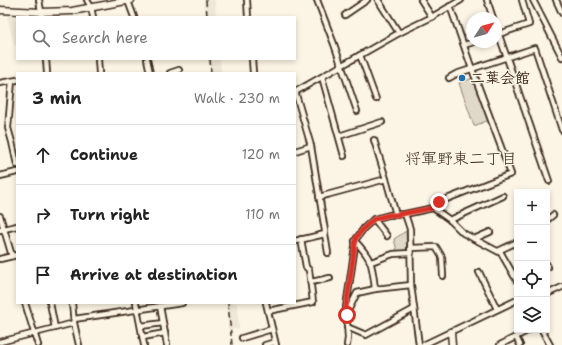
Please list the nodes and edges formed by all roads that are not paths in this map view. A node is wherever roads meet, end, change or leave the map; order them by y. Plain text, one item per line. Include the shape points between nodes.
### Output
1 (39, 0) edge
2 (87, 0) edge
3 (129, 0) edge
4 (247, 0) edge
5 (317, 0) edge
6 (367, 0) edge
7 (378, 0) edge
8 (421, 0) edge
9 (461, 0) edge
10 (487, 0) edge
11 (522, 0) edge
12 (533, 0) edge
13 (559, 1) edge
14 (450, 6) junction
15 (91, 7) junction
16 (0, 10) edge
17 (491, 12) edge
18 (562, 13) edge
19 (42, 14) edge
20 (345, 15) dead end
21 (93, 16) edge
22 (134, 16) edge
23 (248, 16) edge
24 (432, 17) junction
25 (502, 32) edge
26 (398, 33) junction
27 (464, 46) joint
28 (502, 46) edge
29 (360, 55) junction
30 (562, 57) edge
31 (507, 58) junction
32 (46, 60) edge
33 (98, 60) edge
34 (147, 60) edge
35 (252, 60) edge
36 (341, 66) junction
37 (179, 70) dead end
38 (472, 70) junction
39 (47, 72) edge
40 (99, 72) edge
41 (150, 72) edge
42 (173, 72) edge
43 (253, 72) edge
44 (322, 77) junction
45 (449, 78) dead end
46 (15, 81) edge
47 (0, 83) edge
48 (296, 91) edge
49 (296, 95) edge
50 (376, 99) dead end
51 (357, 111) dead end
52 (382, 122) dead end
53 (562, 130) edge
54 (339, 136) junction
55 (374, 140) dead end
56 (311, 146) junction
57 (296, 151) edge
58 (344, 156) dead end
59 (16, 160) edge
60 (16, 172) edge
61 (0, 176) edge
62 (386, 179) junction
63 (550, 181) dead end
64 (503, 196) dead end
65 (319, 197) junction
66 (433, 208) junction
67 (405, 214) junction
68 (396, 215) junction
69 (553, 215) dead end
70 (0, 216) edge
71 (550, 218) edge
72 (374, 219) junction
73 (450, 220) junction
74 (16, 226) edge
75 (2, 230) edge
76 (490, 232) dead end
77 (325, 234) junction
78 (387, 236) dead end
79 (301, 239) junction
80 (474, 239) junction
81 (296, 240) edge
82 (355, 241) junction
83 (514, 243) edge
84 (410, 251) junction
85 (498, 251) junction
86 (328, 254) dead end
87 (14, 255) edge
88 (0, 259) edge
89 (371, 262) junction
90 (512, 271) joint
91 (479, 272) dead end
92 (514, 275) edge
93 (443, 276) dead end
94 (330, 278) dead end
95 (311, 282) junction
96 (411, 285) junction
97 (562, 287) edge
98 (375, 289) junction
99 (550, 293) edge
100 (514, 301) edge
101 (25, 304) edge
102 (50, 304) edge
103 (72, 304) edge
104 (136, 304) edge
105 (175, 304) edge
106 (266, 304) edge
107 (160, 306) junction
108 (414, 309) junction
109 (497, 309) junction
110 (137, 310) junction
111 (268, 311) junction
112 (347, 315) junction
113 (74, 321) junction
114 (163, 323) junction
115 (141, 326) junction
116 (347, 327) junction
117 (55, 328) junction
118 (272, 329) junction
119 (451, 332) junction
120 (35, 333) junction
121 (165, 333) junction
122 (523, 333) edge
123 (544, 333) edge
124 (143, 337) junction
125 (516, 337) junction
126 (242, 338) dead end
127 (0, 342) edge
128 (275, 344) edge
129 (38, 345) edge
130 (79, 345) edge
131 (144, 345) edge
132 (167, 345) edge
133 (265, 345) edge
134 (347, 345) edge
135 (419, 345) edge
136 (423, 345) edge
137 (452, 345) edge
138 (500, 345) edge
139 (520, 345) edge
140 (550, 345) edge

1 - 19 street
2 - 15 street
3 - 15 street
3 - 22 street
4 - 23 street
5 - 36 street
6 - 20 street
7 - 26 street
8 - 24 street
9 - 14 street
10 - 17 street
11 - 25 street via 529,24
12 - 30 street
13 - 18 street
14 - 24 street
14 - 27 street
15 - 19 street
15 - 21 street
16 - 19 street
24 - 26 street
26 - 29 street
27 - 38 street
28 - 31 street
29 - 36 street
29 - 50 street
31 - 38 street
31 - 53 street via 535,48
31 - 63 street
32 - 39 street
33 - 40 street
34 - 41 street
35 - 43 street
36 - 44 street
36 - 51 street
37 - 42 street
38 - 45 street
38 - 66 street via 511,174 439,202
44 - 48 street
44 - 54 street
46 - 47 street
46 - 59 street via 8,128
49 - 56 street
52 - 54 street
54 - 58 street
55 - 62 street
56 - 57 street
56 - 65 street
60 - 61 street
62 - 65 street
62 - 68 street
64 - 73 street
65 - 77 street
66 - 67 street
66 - 73 street
67 - 68 street
67 - 84 street via 410,229
68 - 72 street
69 - 71 street
70 - 75 street
72 - 78 street
72 - 82 street
73 - 80 street via 463,233
74 - 75 street
75 - 87 street
76 - 80 street
77 - 79 street
77 - 86 street
79 - 81 street
79 - 95 street
80 - 85 street
82 - 89 street
82 - 112 street
83 - 85 street
84 - 89 street
84 - 93 street via 436,247 442,257
84 - 96 street
85 - 90 street
87 - 88 street
89 - 98 street
90 - 92 street
91 - 109 street
94 - 95 street
95 - 111 street via 313,302
96 - 98 street
96 - 108 street
97 - 99 street
98 - 112 street via 357,293
100 - 109 street
101 - 120 street
102 - 117 street
103 - 113 street
104 - 110 street
105 - 107 street
106 - 111 street
107 - 110 street
107 - 114 street
108 - 116 street via 366,335
108 - 135 street
109 - 119 street
110 - 113 street
110 - 115 street
111 - 118 street
112 - 116 street
113 - 117 street
113 - 130 street
114 - 115 street
114 - 121 street
115 - 124 street
116 - 134 street
117 - 120 street
118 - 126 street
118 - 128 street
119 - 136 street
119 - 137 street
120 - 127 street
120 - 129 street
121 - 124 street
121 - 132 street
122 - 125 street
123 - 140 street
124 - 131 street
125 - 138 street
125 - 139 street
128 - 133 street

